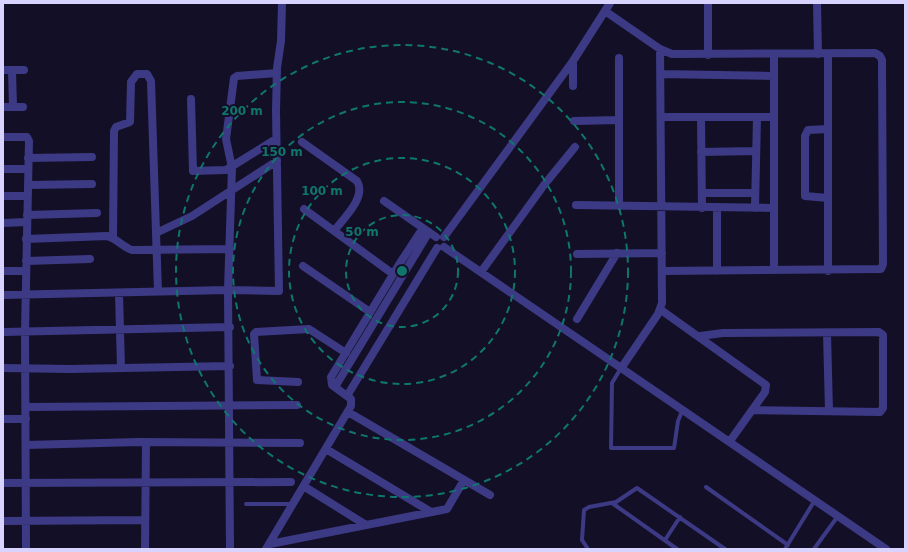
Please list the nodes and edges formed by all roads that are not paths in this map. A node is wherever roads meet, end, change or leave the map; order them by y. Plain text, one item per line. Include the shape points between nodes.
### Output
1 (282, 3) edge
2 (610, 3) edge
3 (708, 3) edge
4 (817, 3) edge
5 (605, 11) junction
6 (660, 49) junction
7 (818, 54) junction
8 (828, 54) junction
9 (708, 55) junction
10 (774, 55) junction
11 (619, 58) dead end
12 (573, 61) junction
13 (3, 70) edge
14 (12, 70) junction
15 (24, 70) dead end
16 (277, 73) junction
17 (661, 74) junction
18 (774, 76) junction
19 (573, 86) dead end
20 (190, 99) dead end
21 (3, 107) edge
22 (12, 107) junction
23 (23, 107) dead end
24 (662, 117) junction
25 (701, 117) junction
26 (756, 117) junction
27 (774, 117) junction
28 (619, 120) junction
29 (574, 122) dead end
30 (828, 129) junction
31 (3, 137) edge
32 (276, 139) junction
33 (302, 142) dead end
34 (575, 147) dead end
35 (756, 151) junction
36 (701, 152) junction
37 (92, 157) dead end
38 (28, 158) junction
39 (277, 161) junction
40 (232, 168) junction
41 (3, 169) edge
42 (28, 169) junction
43 (28, 184) junction
44 (92, 184) dead end
45 (231, 191) junction
46 (702, 193) junction
47 (755, 193) junction
48 (3, 196) edge
49 (28, 196) junction
50 (828, 198) junction
51 (384, 202) dead end
52 (576, 205) dead end
53 (619, 206) junction
54 (661, 207) junction
55 (702, 208) junction
56 (717, 208) junction
57 (755, 208) junction
58 (774, 208) junction
59 (304, 209) dead end
60 (97, 214) dead end
61 (27, 219) junction
62 (3, 223) edge
63 (426, 230) junction
64 (334, 231) junction
65 (156, 233) junction
66 (440, 237) junction
67 (113, 238) junction
68 (26, 239) junction
69 (441, 247) junction
70 (230, 249) junction
71 (157, 251) junction
72 (662, 253) junction
73 (577, 254) dead end
74 (617, 254) junction
75 (90, 259) dead end
76 (26, 261) junction
77 (303, 266) dead end
78 (774, 270) junction
79 (3, 271) edge
80 (26, 271) junction
81 (662, 271) junction
82 (716, 271) junction
83 (828, 271) junction
84 (482, 272) junction
85 (393, 274) junction
86 (228, 290) junction
87 (158, 292) junction
88 (119, 293) junction
89 (3, 295) edge
90 (26, 295) junction
91 (661, 310) junction
92 (370, 312) junction
93 (577, 319) dead end
94 (230, 327) junction
95 (120, 330) junction
96 (3, 332) edge
97 (25, 332) junction
98 (827, 333) junction
99 (700, 336) junction
100 (346, 353) junction
101 (230, 366) junction
102 (3, 368) edge
103 (25, 368) junction
104 (121, 368) junction
105 (622, 368) junction
106 (298, 382) dead end
107 (335, 387) junction
108 (347, 396) junction
109 (297, 405) dead end
110 (230, 406) junction
111 (26, 407) junction
112 (683, 409) junction
113 (753, 410) junction
114 (829, 411) junction
115 (348, 412) junction
116 (26, 419) junction
117 (3, 420) edge
118 (730, 441) junction
119 (146, 442) junction
120 (229, 443) junction
121 (300, 443) dead end
122 (26, 445) junction
123 (326, 449) junction
124 (464, 480) junction
125 (27, 482) junction
126 (292, 482) dead end
127 (3, 483) edge
128 (146, 483) junction
129 (230, 483) junction
130 (305, 487) junction
131 (706, 487) dead end
132 (490, 495) dead end
133 (815, 500) junction
134 (612, 503) junction
135 (246, 504) dead end
136 (294, 504) junction
137 (431, 512) junction
138 (838, 516) junction
139 (680, 517) junction
140 (145, 520) junction
141 (3, 521) edge
142 (26, 521) junction
143 (366, 525) junction
144 (665, 540) junction
145 (788, 545) junction
146 (268, 546) edge
147 (586, 548) edge
148 (26, 549) edge
149 (145, 549) edge
150 (230, 549) edge
151 (677, 549) edge
152 (725, 549) edge
153 (784, 549) edge
154 (814, 549) edge
155 (886, 549) edge

1 - 16 street
2 - 5 street
3 - 9 street
4 - 7 street
5 - 6 street
5 - 12 street
6 - 9 street via 676,54
6 - 17 street
7 - 8 street
7 - 10 street
8 - 30 street
8 - 83 street via 875,54 882,60 883,264 879,270
9 - 10 street
10 - 18 street
11 - 28 street
12 - 19 street
12 - 66 street
13 - 14 street
14 - 15 street
14 - 22 street
16 - 32 street
16 - 40 street via 237,76 232,82 226,139
17 - 18 street
17 - 24 street
18 - 27 street
20 - 40 street via 193,171 220,171
21 - 22 street
22 - 23 street
24 - 25 street
24 - 54 street
25 - 26 street
25 - 36 street
26 - 27 street
26 - 35 street
27 - 58 street
28 - 29 street
28 - 53 street
30 - 50 street
30 - 50 street via 806,132 805,193 807,197
31 - 38 street via 27,137
32 - 39 street
32 - 40 street
33 - 64 street via 357,181 360,186 359,197
34 - 84 street via 544,185
35 - 36 street
35 - 47 street
36 - 46 street
37 - 38 street
38 - 42 street
39 - 45 street
39 - 86 street via 279,291
40 - 45 street
41 - 42 street
42 - 43 street
43 - 44 street
43 - 49 street
45 - 65 street via 192,216
45 - 70 street
46 - 47 street
46 - 55 street
47 - 57 street
48 - 49 street
49 - 61 street
50 - 83 street
51 - 63 street
52 - 53 street
53 - 54 street
54 - 55 street
54 - 72 street
55 - 56 street
56 - 57 street
56 - 82 street
57 - 58 street
58 - 78 street
59 - 64 street
60 - 61 street
61 - 62 street
61 - 68 street
63 - 66 street
63 - 85 street
63 - 107 street
64 - 85 street
65 - 67 street via 151,80 143,73 137,74 131,82 130,122 116,127 114,132
65 - 71 street
66 - 69 street via 446,240
67 - 68 street via 100,236
67 - 71 street via 129,249
68 - 76 street
69 - 84 street
69 - 108 street
70 - 71 street
70 - 86 street
71 - 87 street
72 - 74 street
72 - 81 street
73 - 74 street
74 - 93 street
75 - 76 street
76 - 80 street
77 - 92 street
78 - 82 street
78 - 83 street
79 - 80 street
80 - 90 street
81 - 82 street
81 - 91 street
84 - 105 street
85 - 92 street
86 - 87 street
86 - 94 street
87 - 88 street
88 - 90 street
88 - 95 street
89 - 90 street
90 - 97 street
91 - 99 street
91 - 105 street
92 - 100 street
94 - 95 street
94 - 101 street
95 - 97 street
95 - 104 street
96 - 97 street
97 - 103 street
98 - 99 street
98 - 114 street
98 - 114 street via 879,332 883,336 882,410
99 - 113 street via 764,381 766,388
100 - 106 street via 309,329 256,332 254,334 257,380
100 - 107 street via 331,377 331,383
101 - 104 street
101 - 110 street
102 - 103 street
103 - 104 street
103 - 111 street
105 - 112 street
105 - 112 lane via 612,383 611,448 674,448 678,421
107 - 108 street
108 - 115 street via 352,401
109 - 110 street
110 - 111 street
110 - 120 street
111 - 116 street
112 - 118 street
113 - 114 street
113 - 118 street
115 - 123 street
115 - 124 street
116 - 117 street
116 - 122 street
118 - 133 street
119 - 120 street
119 - 122 street
119 - 128 street
120 - 121 street
120 - 129 street
122 - 125 street
123 - 130 street
123 - 137 street
124 - 132 street
124 - 137 street via 450,506 444,510
125 - 127 street
125 - 128 street
125 - 142 street
126 - 129 street
128 - 129 street
128 - 140 street
129 - 150 street
130 - 136 street
130 - 143 street
131 - 145 lane
133 - 138 street
133 - 145 lane
134 - 139 lane via 640,488
134 - 144 lane
134 - 147 lane via 584,510 582,540
135 - 136 lane
136 - 146 street
137 - 143 street
138 - 154 lane
138 - 155 street
139 - 144 lane
139 - 152 lane
140 - 142 street
140 - 149 street
141 - 142 street
142 - 148 street
143 - 146 street
144 - 151 lane
145 - 153 lane

